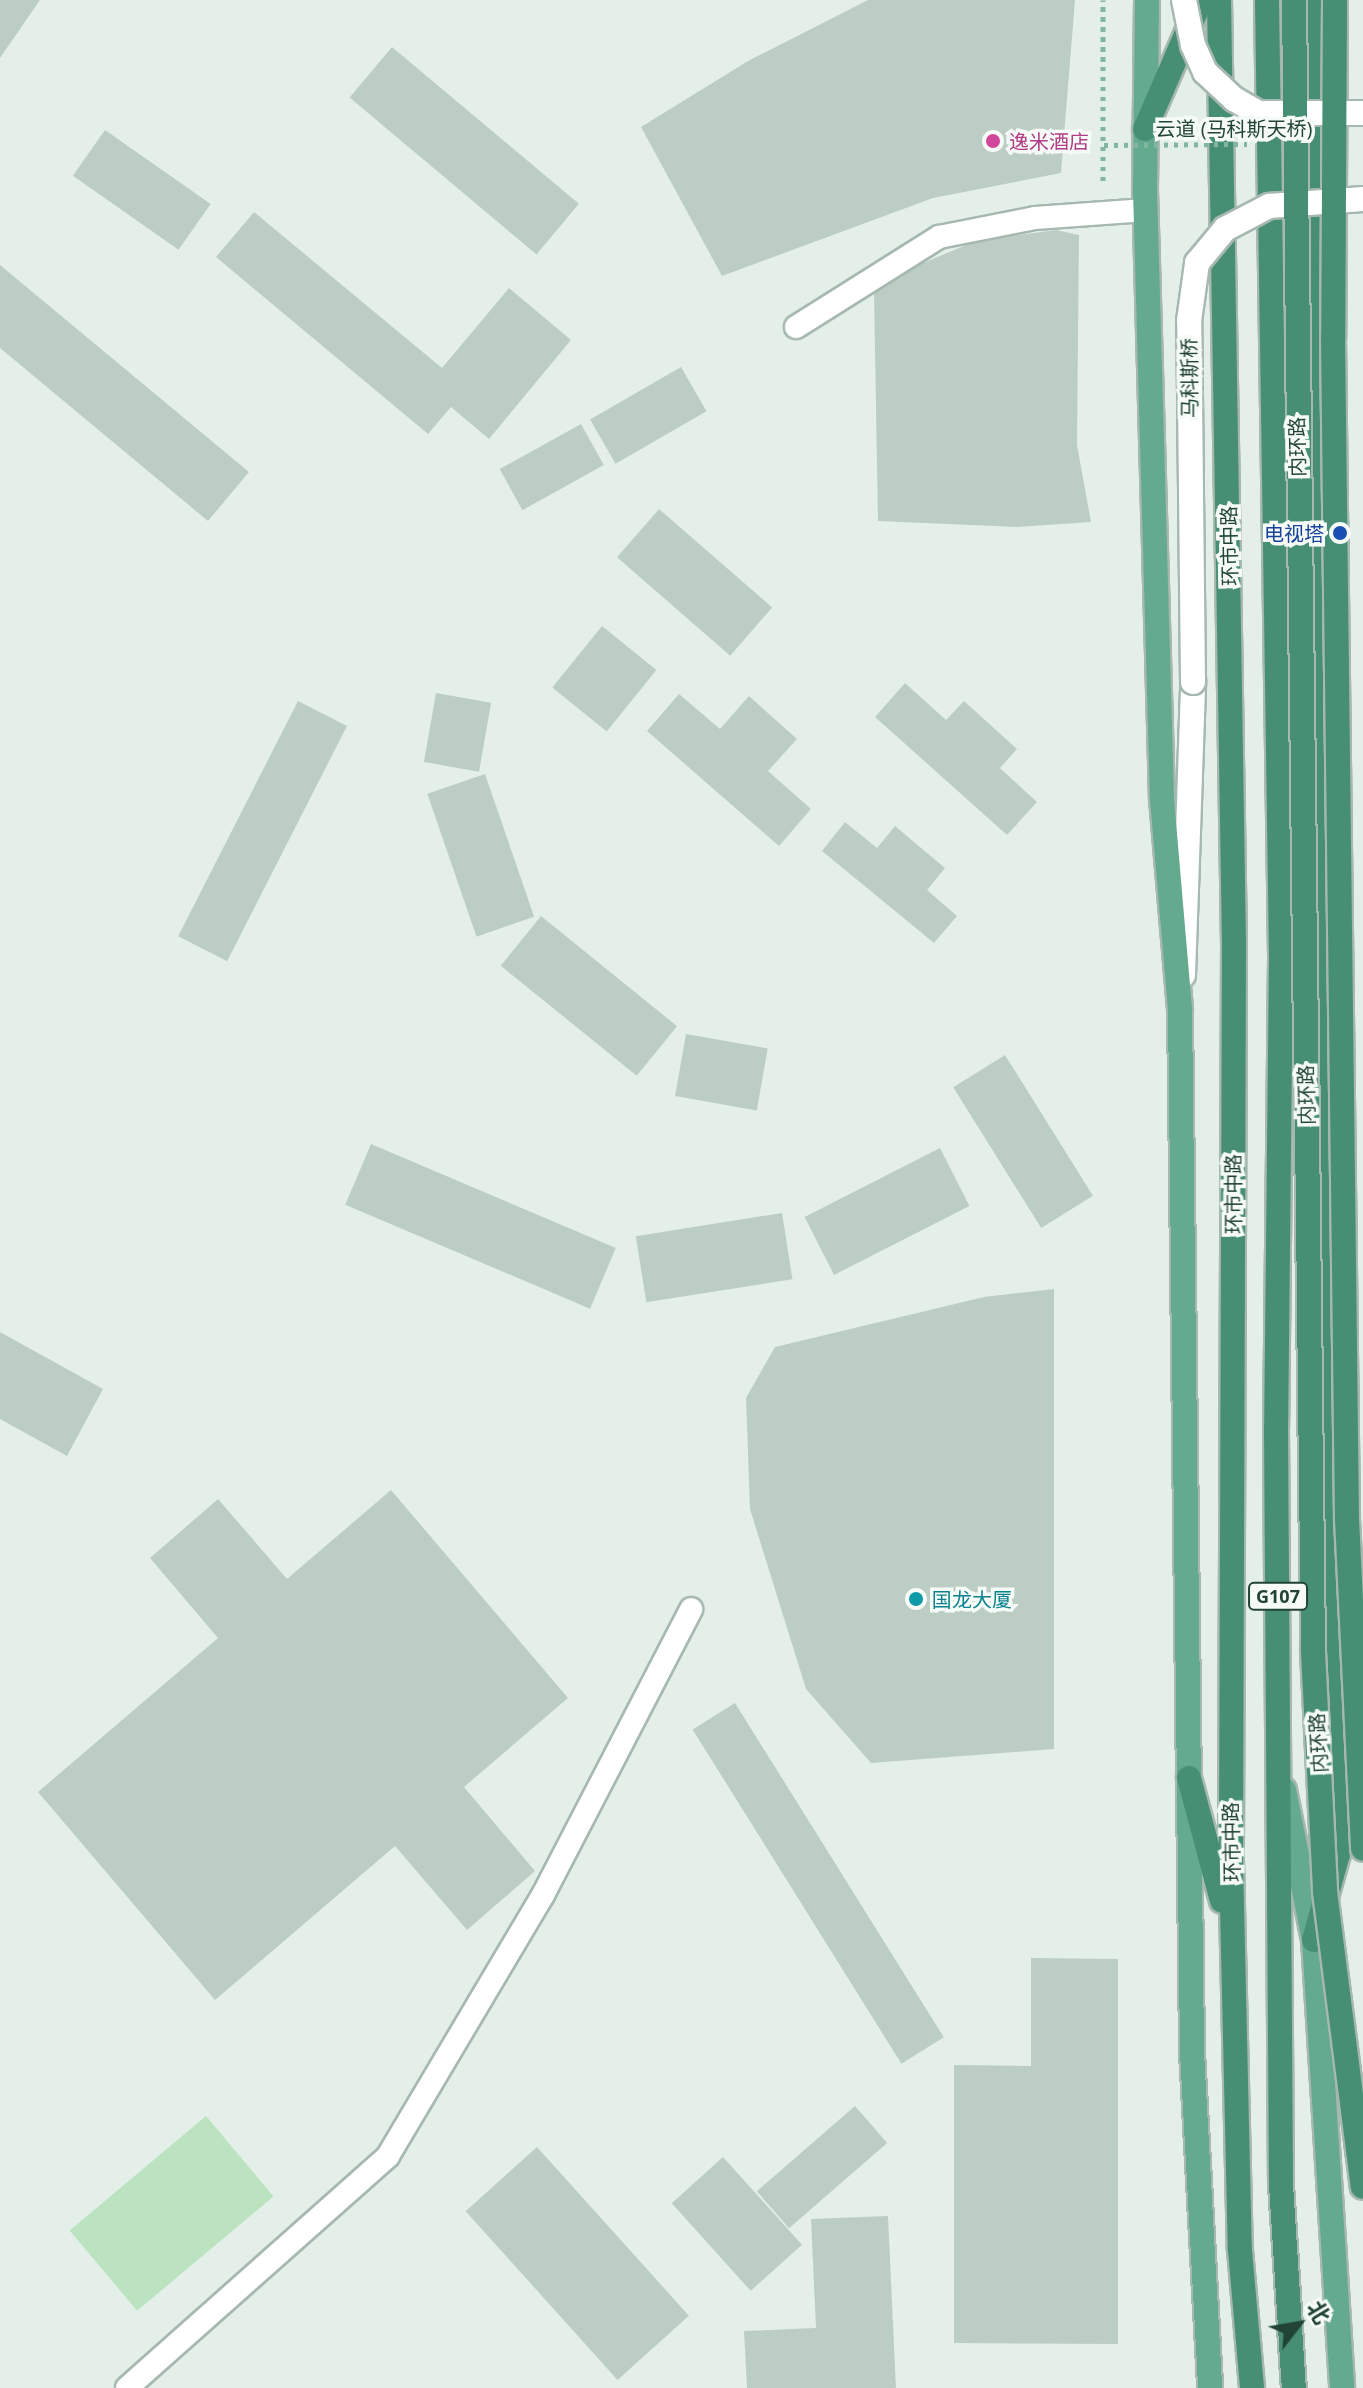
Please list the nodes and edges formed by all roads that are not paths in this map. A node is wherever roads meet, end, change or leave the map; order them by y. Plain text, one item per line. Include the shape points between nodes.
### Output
1 (1147, 0) edge
2 (1184, 0) edge
3 (1201, 0) edge
4 (1219, 0) edge
5 (1267, 0) edge
6 (1294, 0) edge
7 (1316, 0) edge
8 (1335, 0) edge
9 (1363, 113) edge
10 (1145, 129) junction
11 (1363, 199) edge
12 (1146, 210) junction
13 (796, 327) dead end
14 (1180, 1008) junction
15 (1327, 1364) junction
16 (1276, 1429) junction
17 (691, 1609) dead end
18 (1279, 1764) junction
19 (1189, 1778) junction
20 (1363, 1849) edge
21 (1314, 1940) junction
22 (1233, 1942) junction
23 (1363, 2187) edge
24 (127, 2388) edge
25 (1210, 2388) edge
26 (1252, 2388) edge
27 (1294, 2388) edge
28 (1342, 2388) edge

1 - 10 main road, 环市中路
2 - 9 street, bridge via 1205,72 1234,99 1258,113
3 - 10 highway
4 - 22 highway, 环市中路 via 1234,943
5 - 16 highway via 1281,959
6 - 23 highway, 内环路, bridge via 1313,1652 1325,1892
7 - 15 highway
8 - 20 highway, 内环路, bridge via 1333,338 1347,1535
10 - 12 main road, 环市中路
11 - 14 street, 马科斯桥, bridge via 1269,206 1225,229 1197,263 1189,337 1190,885
12 - 13 lane via 1035,218 939,237
12 - 14 main road, 环市中路 via 1162,799
14 - 19 main road, 环市中路
15 - 16 highway
15 - 21 highway via 1338,1854
16 - 18 highway, G107
17 - 24 lane via 543,1895 388,2156
18 - 21 main road
18 - 27 highway via 1281,2184
19 - 22 highway
19 - 25 main road, 环市中路 via 1197,2214
21 - 28 main road
22 - 26 highway, 环市中路 via 1240,2250

